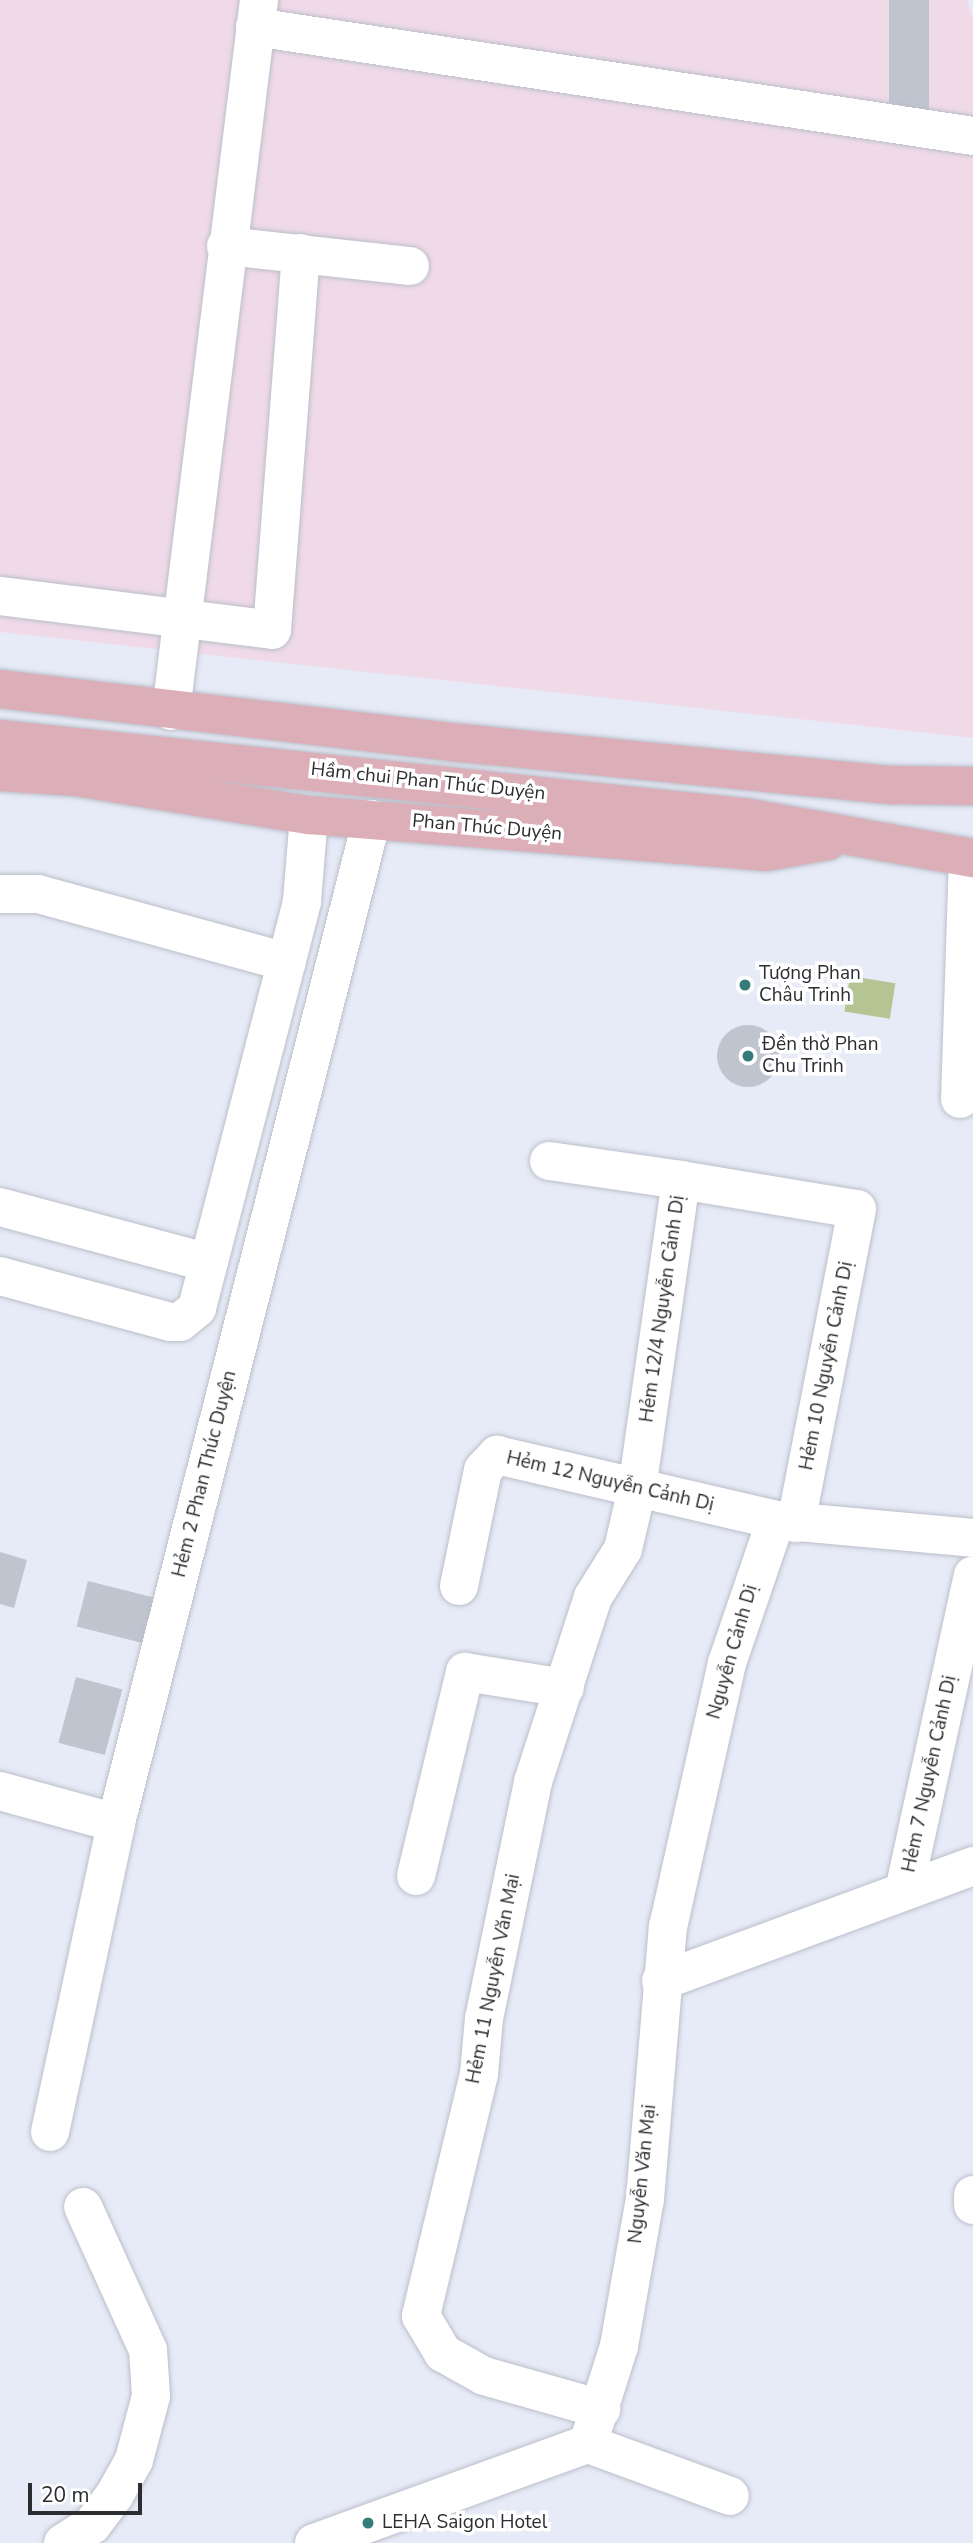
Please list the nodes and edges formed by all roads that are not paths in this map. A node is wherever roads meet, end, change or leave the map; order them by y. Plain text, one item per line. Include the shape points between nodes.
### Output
1 (257, 13) edge
2 (973, 136) edge
3 (226, 246) junction
4 (301, 253) junction
5 (410, 266) dead end
6 (0, 596) edge
7 (186, 618) junction
8 (0, 689) edge
9 (171, 711) junction
10 (0, 739) edge
11 (0, 772) edge
12 (973, 786) edge
13 (309, 815) junction
14 (372, 818) junction
15 (854, 837) junction
16 (971, 858) edge
17 (0, 894) edge
18 (287, 962) junction
19 (960, 1100) dead end
20 (548, 1161) dead end
21 (681, 1180) junction
22 (0, 1207) edge
23 (209, 1263) junction
24 (0, 1276) edge
25 (637, 1489) junction
26 (786, 1521) junction
27 (973, 1538) edge
28 (973, 1575) edge
29 (459, 1586) dead end
30 (565, 1688) junction
31 (0, 1791) edge
32 (116, 1823) junction
33 (973, 1866) edge
34 (416, 1876) dead end
35 (904, 1891) junction
36 (661, 1981) junction
37 (50, 2133) dead end
38 (973, 2195) edge
39 (973, 2205) edge
40 (83, 2207) dead end
41 (594, 2426) junction
42 (730, 2496) dead end
43 (63, 2543) edge
44 (314, 2543) edge

1 - 2 street
1 - 3 street
3 - 4 street
3 - 7 street
4 - 5 street
4 - 7 street via 272,630
6 - 7 street
7 - 9 street
8 - 9 main road
9 - 12 main road via 893,785
10 - 15 main road, Hầm chui Phan Thúc Duyện via 540,793
11 - 13 main road, Phan Thúc Duyện via 76,777
13 - 14 main road, Phan Thúc Duyện
13 - 18 street via 302,901
14 - 15 main road, Phan Thúc Duyện via 766,852
14 - 32 street, Hẻm 2 Phan Thúc Duyện
15 - 16 main road, Phan Thúc Duyện
16 - 19 street
17 - 18 street via 38,894
18 - 23 street
20 - 21 street, Hẻm 12/4 Nguyễn Cảnh Dị
21 - 25 street, Hẻm 12/4 Nguyễn Cảnh Dị
21 - 26 street, Hẻm 10 Nguyễn Cảnh Dị via 857,1209
22 - 23 street
23 - 24 street via 197,1308 180,1322
25 - 26 street, Hẻm 12 Nguyễn Cảnh Dị
25 - 29 street, Hẻm 12 Nguyễn Cảnh Dị via 497,1455 483,1470
25 - 30 street, Hẻm 11 Nguyễn Văn Mại via 623,1549 593,1597
26 - 27 street
26 - 36 street, Nguyễn Cảnh Dị via 713,1720
28 - 35 street, Hẻm 7 Nguyễn Cảnh Dị
30 - 34 street via 466,1672
30 - 41 street, Hẻm 11 Nguyễn Văn Mại via 533,1782 484,2018 479,2074 421,2316 443,2353
31 - 32 street
32 - 37 street, Hẻm 2 Phan Thúc Duyện
33 - 35 street
35 - 36 street
36 - 41 street, Nguyễn Văn Mại via 645,2199
38 - 39 street
40 - 43 street via 148,2350 151,2396 134,2460 114,2496 92,2525
41 - 42 street, Hẻm 11 Nguyễn Văn Mại
41 - 44 street

